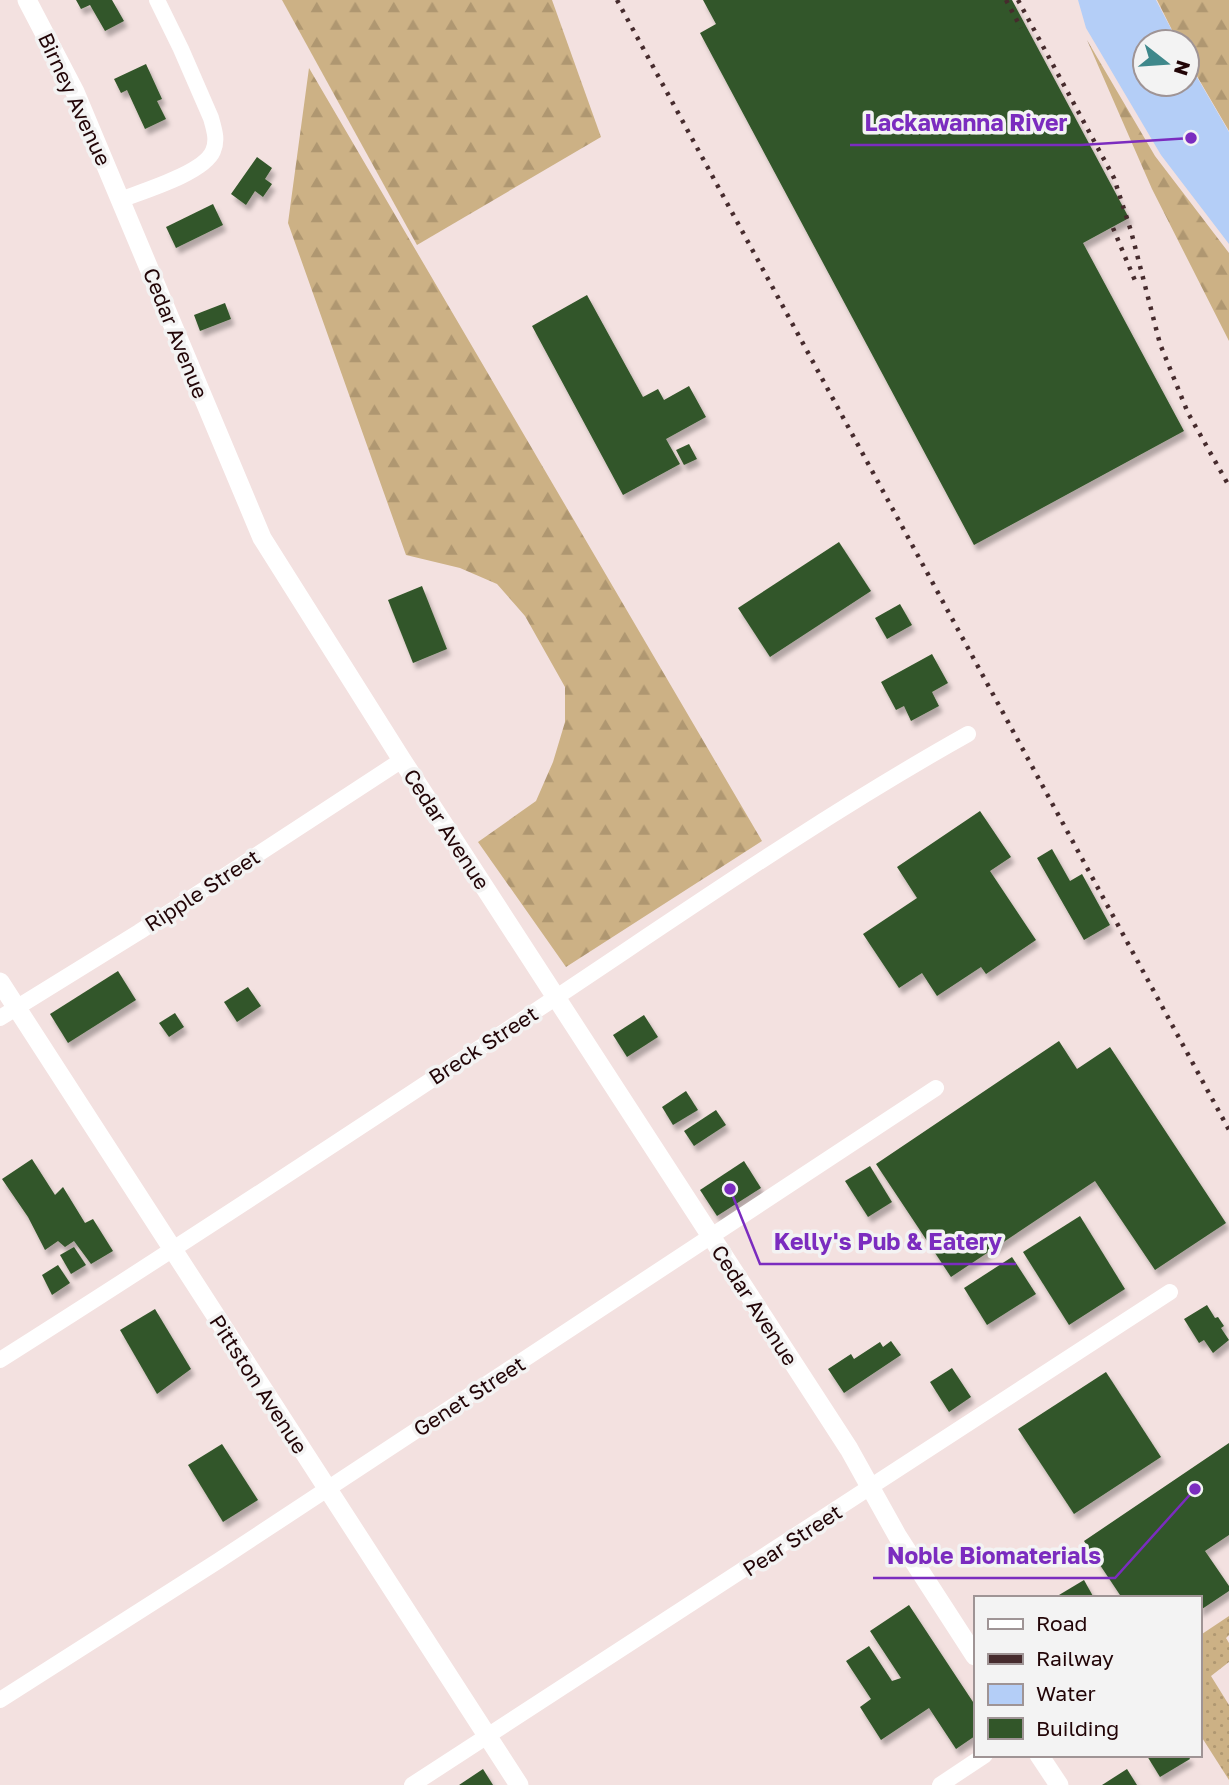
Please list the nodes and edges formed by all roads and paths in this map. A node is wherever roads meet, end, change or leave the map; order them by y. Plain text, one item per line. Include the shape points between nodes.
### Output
1 (27, 0) edge
2 (157, 0) edge
3 (120, 200) junction
4 (968, 734) dead end
5 (402, 760) junction
6 (0, 982) edge
7 (556, 998) junction
8 (8, 1013) edge
9 (936, 1088) dead end
10 (711, 1237) junction
11 (172, 1249) junction
12 (1170, 1292) dead end
13 (0, 1360) edge
14 (871, 1488) junction
15 (327, 1489) junction
16 (974, 1654) edge
17 (0, 1700) edge
18 (487, 1736) junction
19 (982, 1757) edge
20 (1041, 1757) edge
21 (412, 1785) edge
22 (519, 1785) edge
23 (940, 1785) edge
24 (1059, 1785) edge

1 - 3 main road, Birney Avenue via 71,83
2 - 3 street via 211,118 215,145 204,164
3 - 5 main road, Cedar Avenue via 262,538
4 - 7 street, Breck Street via 804,833
5 - 7 main road, Cedar Avenue
5 - 8 street, Ripple Street
6 - 8 main road, Pittston Avenue
7 - 10 main road, Cedar Avenue
7 - 11 street, Breck Street
8 - 11 main road, Pittston Avenue
9 - 10 street, Genet Street
10 - 14 main road, Cedar Avenue
10 - 15 street, Genet Street
11 - 13 street, Breck Street
11 - 15 main road, Pittston Avenue
12 - 14 street, Pear Street
14 - 16 main road, Cedar Avenue
14 - 18 street, Pear Street
15 - 17 street, Genet Street
15 - 18 main road, Pittston Avenue
18 - 21 street, Pear Street
18 - 22 main road, Pittston Avenue
19 - 23 street
20 - 24 main road

